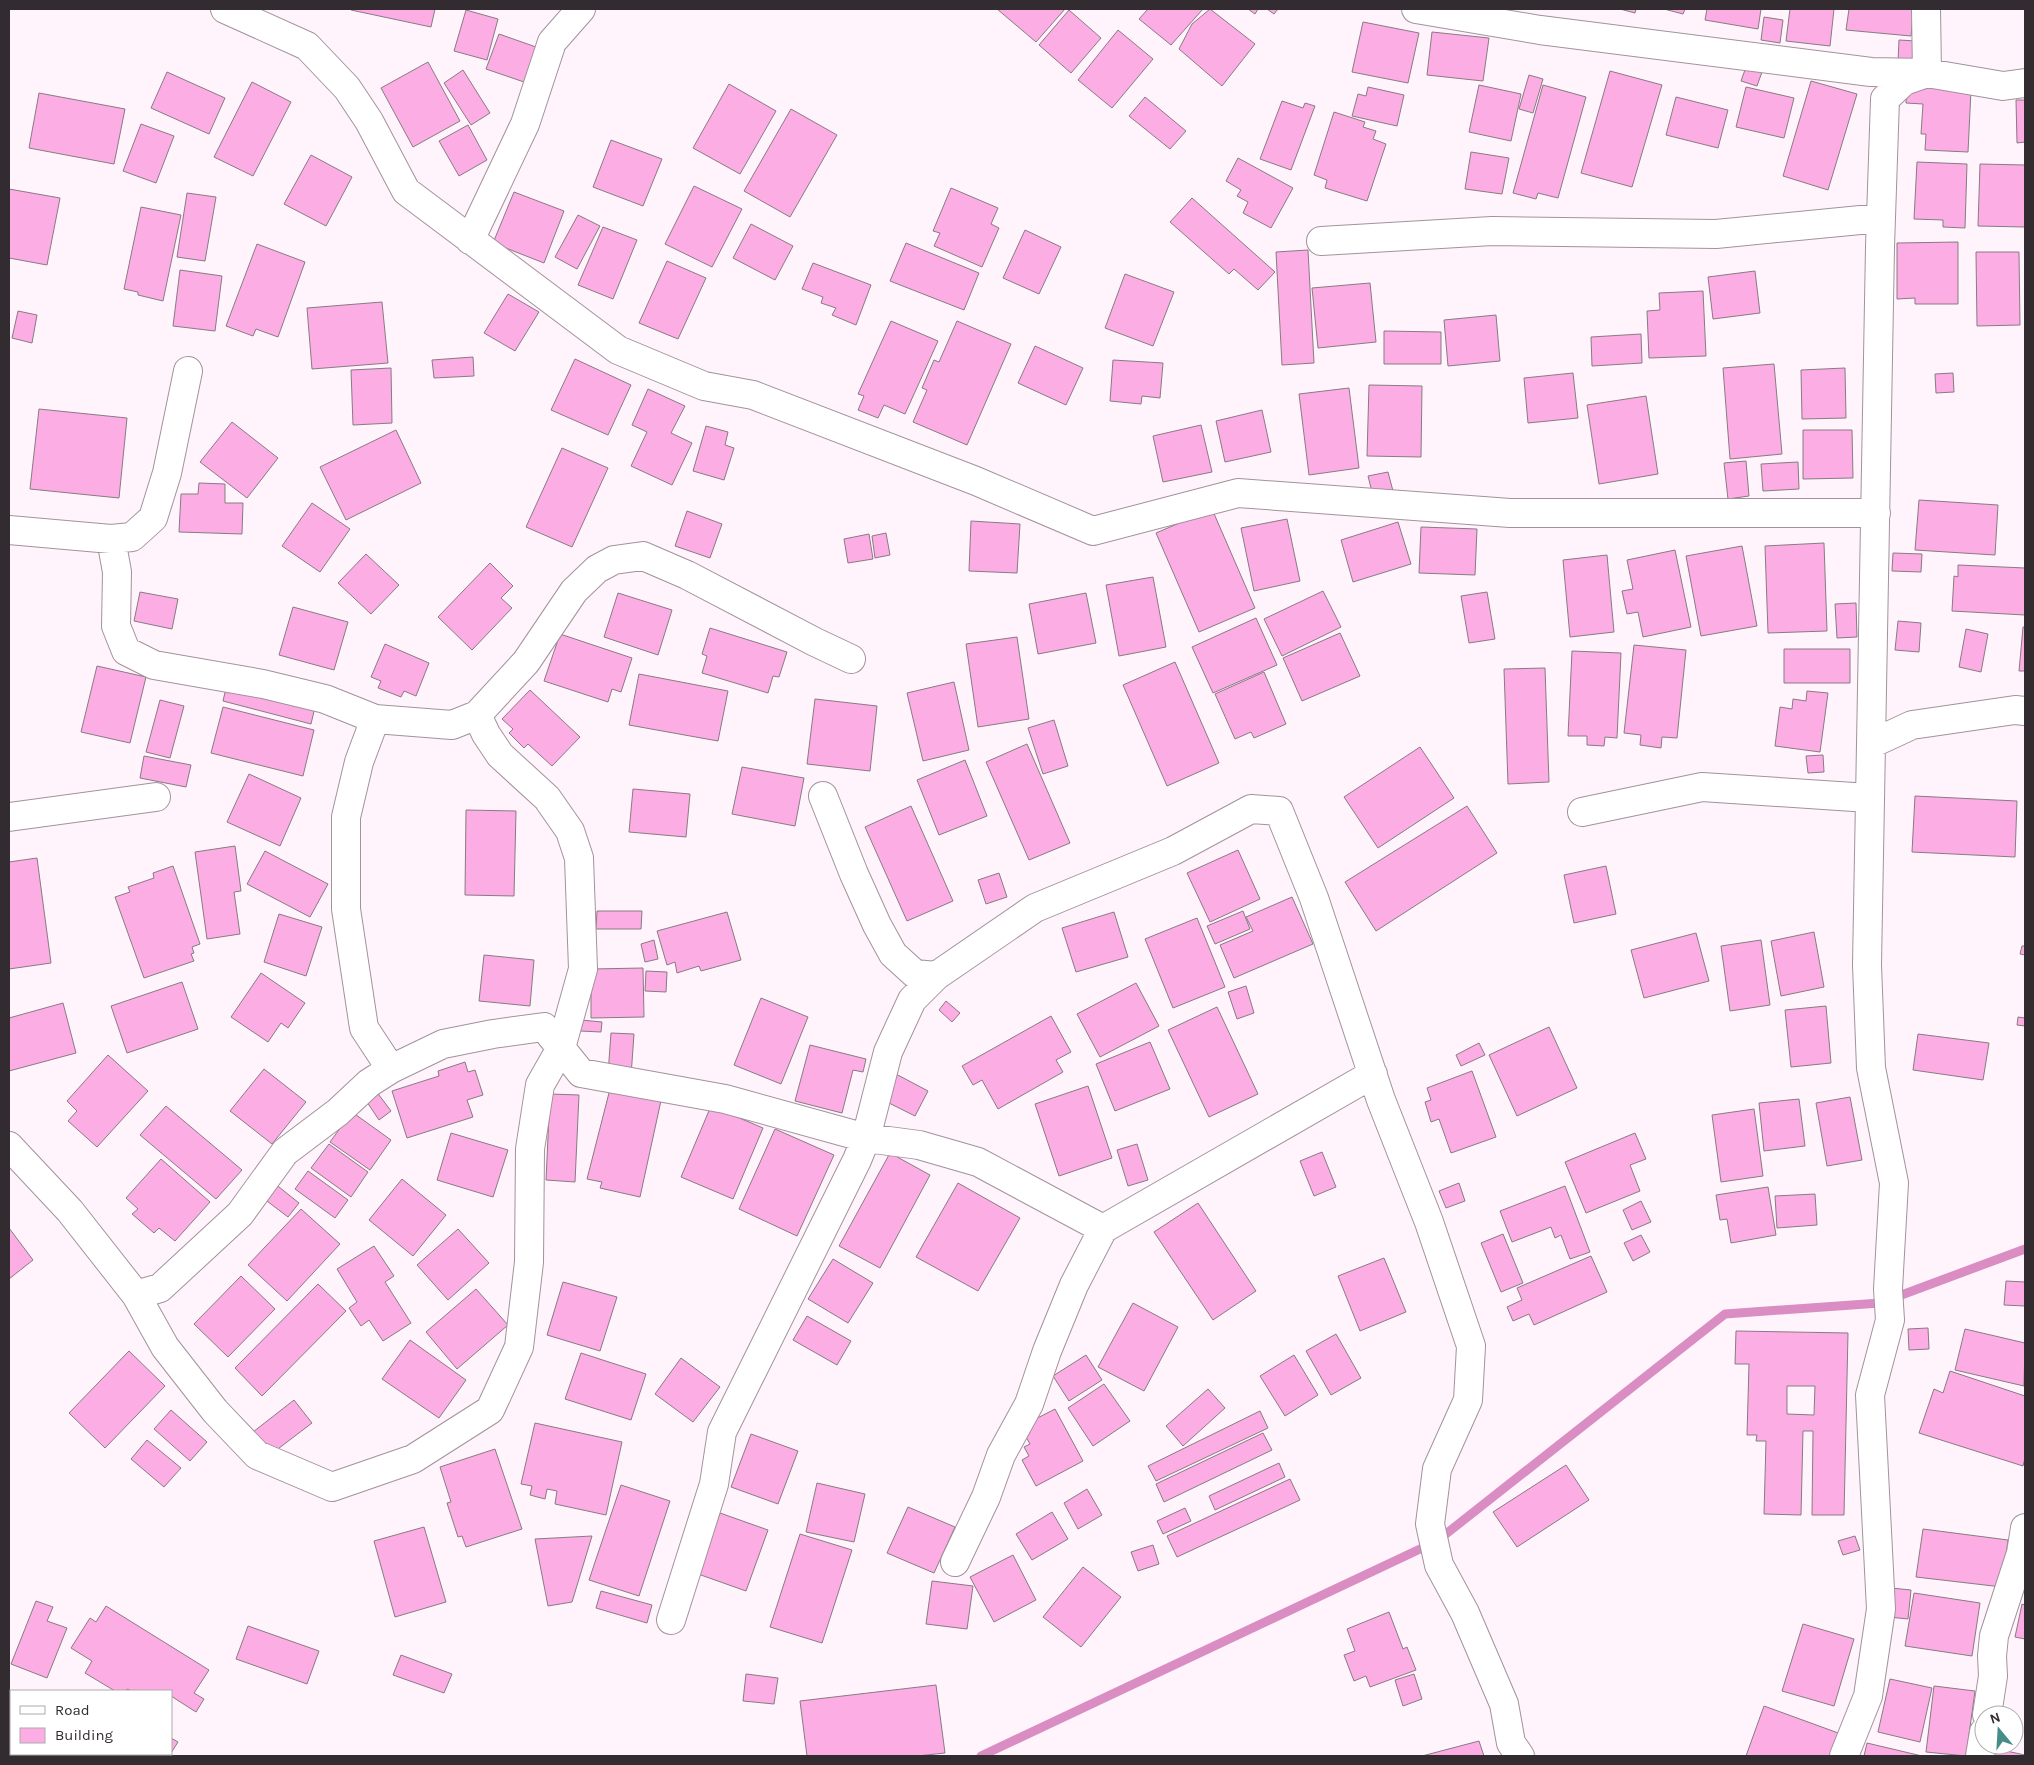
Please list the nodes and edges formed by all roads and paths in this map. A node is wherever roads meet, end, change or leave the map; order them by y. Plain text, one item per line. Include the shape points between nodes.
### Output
1 (225, 9) edge
2 (581, 9) edge
3 (1416, 9) edge
4 (1926, 9) edge
5 (1543, 19) edge
6 (1927, 73) junction
7 (2025, 83) edge
8 (1881, 218) junction
9 (470, 240) junction
10 (1321, 241) dead end
11 (188, 371) dead end
12 (1876, 513) junction
13 (9, 530) edge
14 (110, 539) junction
15 (851, 659) dead end
16 (2025, 711) edge
17 (477, 715) junction
18 (375, 719) junction
19 (1871, 744) junction
20 (823, 796) dead end
21 (156, 797) dead end
22 (1869, 798) junction
23 (1582, 812) dead end
24 (9, 817) edge
25 (936, 976) junction
26 (561, 1048) junction
27 (391, 1069) junction
28 (1373, 1074) junction
29 (866, 1138) junction
30 (9, 1146) edge
31 (1104, 1229) junction
32 (136, 1295) junction
33 (2025, 1528) edge
34 (955, 1562) dead end
35 (671, 1620) dead end
36 (1989, 1705) edge
37 (1520, 1756) edge
38 (1844, 1756) edge

1 - 9 street via 307,46 347,88 406,191
2 - 9 street via 552,42 525,124
3 - 5 street
4 - 6 street
5 - 6 street via 1871,72
6 - 7 street via 2003,86
6 - 8 street via 1904,81 1885,99
8 - 10 street via 1716,234 1492,231
8 - 12 street
9 - 12 street via 618,350 704,386 753,396 949,470 1093,531 1238,493 1510,513
11 - 14 street via 167,473 153,518 132,537
12 - 19 street
13 - 14 street
14 - 18 street via 117,572 116,626 126,651 154,665 263,684 325,699
15 - 17 street via 687,574 644,556 614,560 597,569 574,592 526,662
16 - 19 street via 1912,725
17 - 18 street via 452,725
17 - 26 street via 500,755 547,798 570,831 579,858 582,969
18 - 27 street via 359,762 346,817 346,909 364,1028
19 - 22 street
20 - 25 street via 877,925 893,954 915,974
21 - 24 street
22 - 23 street via 1702,787
22 - 38 street via 1867,965 1871,1068 1894,1183 1888,1289 1890,1320 1870,1395 1881,1609 1868,1696
25 - 28 street via 1034,908 1173,851 1251,809 1279,811 1314,898
25 - 29 street via 912,1000 888,1052
26 - 27 street via 544,1027 442,1044
26 - 29 street via 581,1072 725,1099
26 - 32 street via 540,1085 530,1149 529,1262 519,1347 490,1410 413,1459 332,1487 257,1455 215,1411 175,1360
27 - 32 street via 285,1152 240,1214 160,1288
28 - 31 street
28 - 37 street via 1429,1222 1471,1346 1468,1400 1437,1469 1430,1524 1439,1565 1504,1704 1511,1743
29 - 31 street via 918,1145 978,1162
29 - 35 street via 722,1432 714,1484
30 - 32 street via 70,1210
31 - 34 street via 1074,1285 1029,1404 1002,1455
33 - 36 street via 2021,1553 1994,1636

